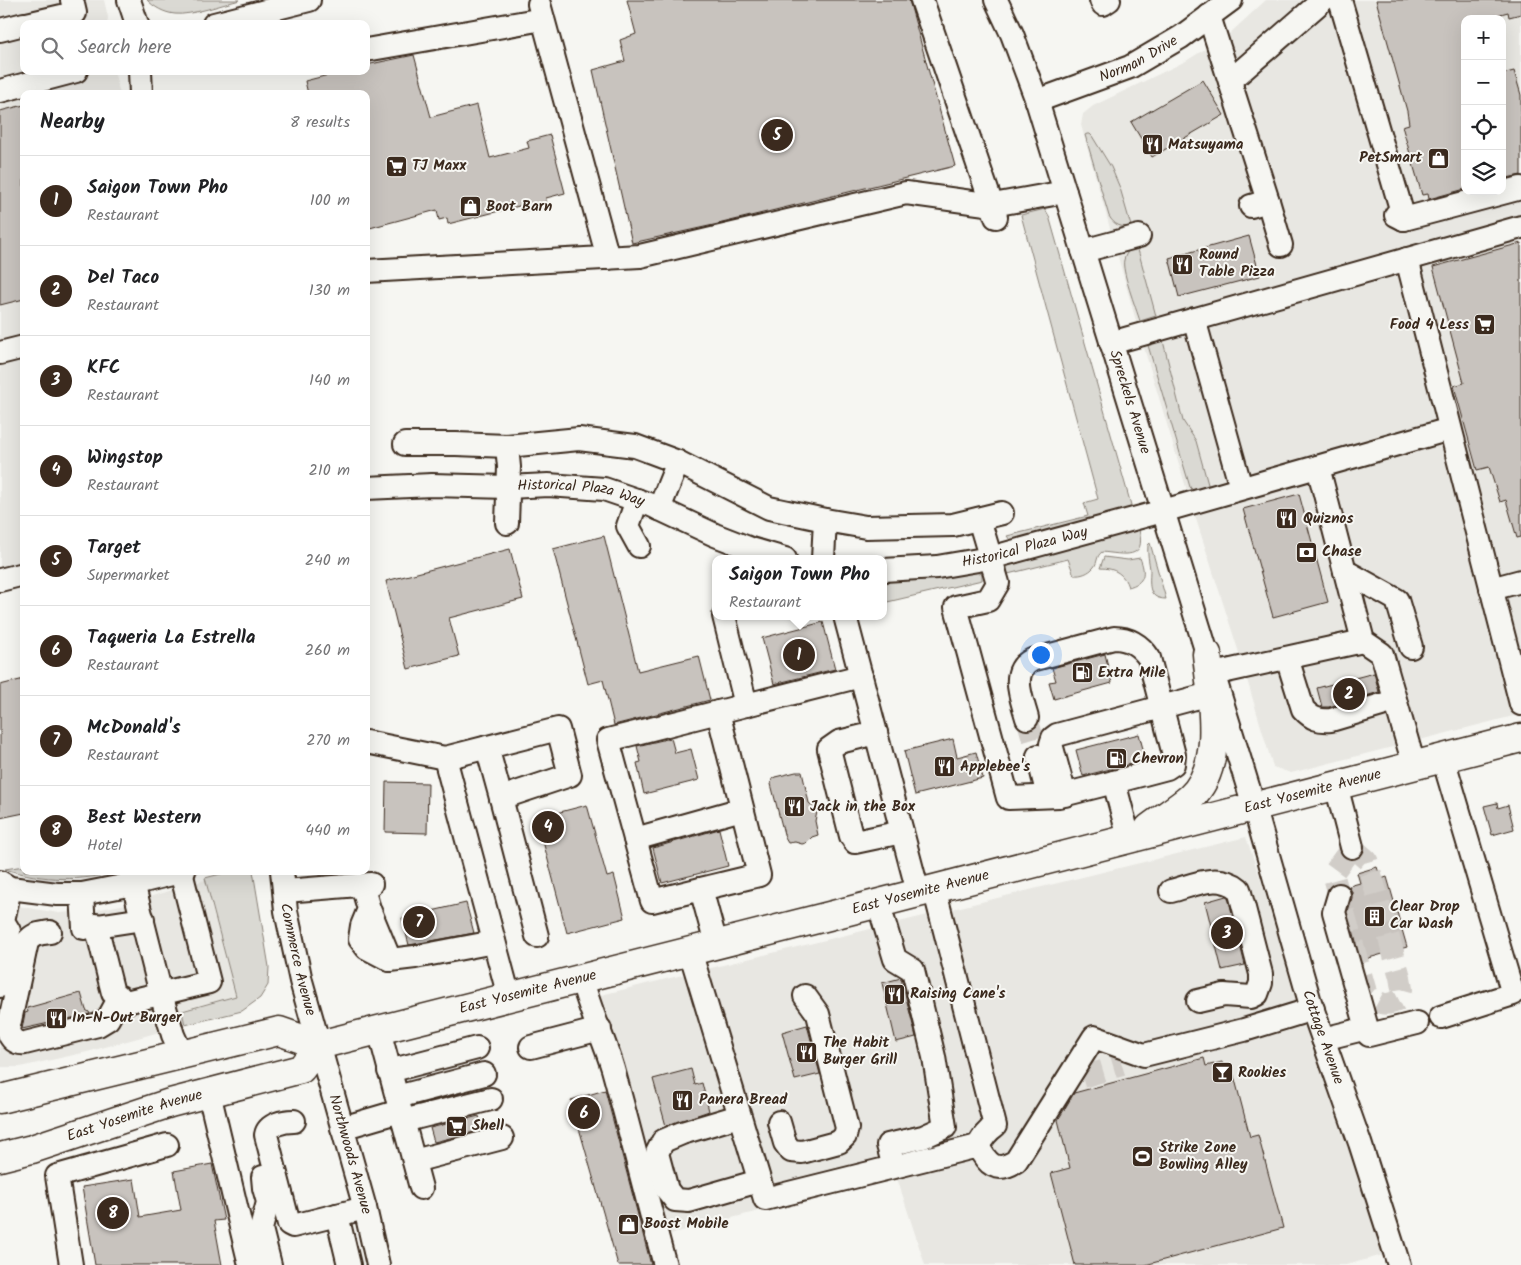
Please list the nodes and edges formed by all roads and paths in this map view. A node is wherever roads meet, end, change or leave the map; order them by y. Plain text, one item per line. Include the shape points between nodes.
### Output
1 (72, 0) edge
2 (130, 0) edge
3 (309, 0) edge
4 (922, 0) edge
5 (996, 0) edge
6 (1101, 0) edge
7 (1109, 0) edge
8 (1231, 0) edge
9 (1323, 0) edge
10 (1340, 0) edge
11 (543, 6) edge
12 (288, 15) edge
13 (1209, 16) junction
14 (43, 20) edge
15 (136, 20) edge
16 (247, 20) edge
17 (20, 25) edge
18 (0, 30) edge
19 (370, 49) edge
20 (61, 75) edge
21 (140, 75) edge
22 (1230, 81) junction
23 (141, 90) edge
24 (0, 91) edge
25 (1037, 101) junction
26 (1521, 188) edge
27 (1064, 192) junction
28 (995, 211) junction
29 (1521, 227) edge
30 (1139, 236) dead end
31 (1281, 245) dead end
32 (1083, 251) junction
33 (608, 258) junction
34 (1407, 259) junction
35 (370, 271) edge
36 (1194, 320) junction
37 (1111, 343) junction
38 (20, 348) edge
39 (0, 353) edge
40 (1450, 429) junction
41 (405, 444) dead end
42 (507, 446) junction
43 (678, 462) junction
44 (1318, 467) junction
45 (370, 486) edge
46 (508, 487) junction
47 (1241, 488) junction
48 (637, 500) junction
49 (659, 509) junction
50 (1163, 510) junction
51 (1002, 513) dead end
52 (979, 518) junction
53 (826, 520) junction
54 (507, 522) dead end
55 (639, 546) dead end
56 (733, 551) edge
57 (759, 555) edge
58 (823, 555) edge
59 (990, 558) junction
60 (887, 570) edge
61 (1345, 571) junction
62 (20, 577) edge
63 (0, 580) edge
64 (1521, 581) edge
65 (1492, 589) junction
66 (725, 620) edge
67 (847, 620) edge
68 (1363, 641) junction
69 (1411, 647) dead end
70 (1287, 658) junction
71 (1210, 674) junction
72 (861, 676) junction
73 (1395, 701) junction
74 (1521, 704) edge
75 (746, 705) junction
76 (1161, 708) junction
77 (718, 712) junction
78 (1027, 718) tunnel mouth
79 (876, 733) junction
80 (1521, 738) edge
81 (370, 743) edge
82 (487, 747) junction
83 (1038, 756) tunnel mouth
84 (445, 758) junction
85 (1443, 758) junction
86 (1414, 765) junction
87 (1114, 782) junction
88 (1336, 785) junction
89 (1057, 795) junction
90 (502, 798) junction
91 (1254, 806) junction
92 (742, 809) junction
93 (902, 832) junction
94 (1133, 837) junction
95 (635, 839) junction
96 (1352, 847) tunnel mouth
97 (152, 875) edge
98 (183, 875) edge
99 (132, 877) edge
100 (284, 881) edge
101 (5, 885) edge
102 (701, 889) junction
103 (926, 890) junction
104 (1171, 891) dead end
105 (82, 894) junction
106 (1339, 895) dead end
107 (878, 902) junction
108 (143, 919) junction
109 (2, 921) edge
110 (90, 926) junction
111 (50, 932) dead end
112 (538, 936) dead end
113 (494, 942) junction
114 (716, 944) junction
115 (690, 951) junction
116 (582, 979) junction
117 (0, 986) edge
118 (161, 994) junction
119 (805, 996) dead end
120 (509, 997) junction
121 (120, 998) junction
122 (1198, 1001) dead end
123 (1312, 1009) junction
124 (1441, 1017) dead end
125 (1416, 1023) dead end
126 (1367, 1028) junction
127 (600, 1029) junction
128 (379, 1030) junction
129 (1323, 1038) junction
130 (319, 1046) junction
131 (531, 1047) dead end
132 (477, 1048) dead end
133 (182, 1055) junction
134 (1144, 1055) junction
135 (1122, 1066) tunnel mouth
136 (389, 1071) junction
137 (484, 1074) dead end
138 (209, 1093) junction
139 (0, 1099) edge
140 (491, 1099) dead end
141 (400, 1110) junction
142 (740, 1116) junction
143 (294, 1121) dead end
144 (780, 1122) dead end
145 (995, 1126) junction
146 (342, 1128) junction
147 (502, 1138) dead end
148 (266, 1139) junction
149 (167, 1145) dead end
150 (978, 1146) junction
151 (1023, 1149) junction
152 (0, 1157) edge
153 (414, 1161) junction
154 (894, 1167) junction
155 (759, 1180) junction
156 (421, 1188) dead end
157 (365, 1208) junction
158 (330, 1216) junction
159 (71, 1265) edge
160 (250, 1265) edge
161 (270, 1265) edge
162 (349, 1265) edge
163 (378, 1265) edge
164 (665, 1265) edge
165 (1397, 1265) edge

1 - 14 street via 75,13
2 - 15 street
3 - 12 street
4 - 28 street
5 - 25 street, Spreckels Avenue
6 - 7 street via 1103,4
8 - 13 street, Norman Drive
9 - 22 street
10 - 26 street via 1400,217
11 - 19 street
11 - 33 street
12 - 16 street
13 - 22 street
13 - 25 street, Norman Drive via 1130,67
17 - 18 street
20 - 24 street
21 - 23 street
22 - 31 street via 1240,135 1259,203
25 - 27 street, Spreckels Avenue
27 - 28 street
27 - 32 street, Spreckels Avenue
28 - 33 street via 906,193 640,256
29 - 34 street
30 - 32 street
32 - 37 street, Spreckels Avenue
33 - 35 street
34 - 36 street
34 - 40 street
36 - 37 street
36 - 47 street
37 - 50 street, Spreckels Avenue
38 - 39 street
40 - 44 street, Historical Plaza Way
40 - 65 street
41 - 42 street
42 - 43 street via 579,439 635,446
42 - 46 street
43 - 49 street
43 - 53 street via 769,508
44 - 47 street, Historical Plaza Way
44 - 61 street
45 - 46 street, Historical Plaza Way via 413,479
46 - 48 street, Historical Plaza Way via 548,485 604,489
46 - 54 street
47 - 50 street, Historical Plaza Way
48 - 49 street, Historical Plaza Way
48 - 55 street via 628,526
49 - 56 street, Historical Plaza Way via 714,535
50 - 59 street, Historical Plaza Way
50 - 71 street, Spreckels Avenue
51 - 52 street
52 - 53 street via 953,525 877,527
52 - 59 street
53 - 58 street
56 - 57 street, Historical Plaza Way
59 - 60 street, Historical Plaza Way
59 - 89 street via 998,583 988,600 956,607 1008,798
61 - 68 street
61 - 69 street via 1398,600
62 - 63 street
64 - 65 street
65 - 74 street
66 - 75 street
67 - 72 street
68 - 70 street
68 - 73 street via 1382,654
70 - 71 street
70 - 73 street via 1304,709 1315,719 1331,720
71 - 76 street
71 - 91 street, Spreckels Avenue
71 - 94 main road via 1214,737 1211,764 1205,779 1191,797
72 - 75 street
72 - 79 street
73 - 86 street
75 - 77 street
76 - 78 street via 1149,658 1137,644 1114,638 1025,664 1018,680
76 - 87 street via 1174,756 1173,764
76 - 89 street via 1053,738
77 - 92 street
77 - 95 street via 608,740
79 - 93 street
79 - 93 street via 839,742 828,749 855,842
80 - 85 main road, East Yosemite Avenue
81 - 84 street
82 - 84 street
82 - 90 street
82 - 90 street via 558,729 570,775
83 - 89 street
84 - 113 street via 467,863
85 - 86 main road, East Yosemite Avenue
85 - 124 street via 1513,994
86 - 88 main road, East Yosemite Avenue
87 - 89 street
87 - 94 street
88 - 91 main road, East Yosemite Avenue
88 - 96 street
90 - 112 street
91 - 94 main road, East Yosemite Avenue
91 - 123 street, Cottage Avenue
92 - 95 street
92 - 102 street via 759,875
93 - 103 street
94 - 103 main road, East Yosemite Avenue
95 - 102 street via 652,901
97 - 99 street
98 - 118 street via 209,982
99 - 105 street
99 - 108 street
100 - 113 street via 367,884 369,909 360,939 367,948 390,960
100 - 130 street, Commerce Avenue via 286,911
101 - 105 street via 56,894
101 - 109 street
102 - 114 street
103 - 107 main road, East Yosemite Avenue
103 - 145 street
104 - 122 street via 1214,880 1223,880 1239,889 1261,974 1257,994 1251,997 1224,995
105 - 110 street
106 - 126 street via 1334,912
107 - 114 main road, East Yosemite Avenue
107 - 154 street via 895,959 913,970 934,1057 945,1127 923,1137 888,1145
108 - 110 street
108 - 118 street
109 - 117 street via 9,931
110 - 121 street via 113,992
111 - 121 street via 31,936 27,942 8,1030 12,1039 21,1044 98,1025 108,1018
113 - 120 street
114 - 115 main road, East Yosemite Avenue
115 - 116 main road, East Yosemite Avenue
115 - 142 street
116 - 120 main road, East Yosemite Avenue
116 - 127 street via 586,1000
118 - 121 street via 126,1002
118 - 133 street via 172,1035
119 - 144 street via 818,1014 847,1128 839,1142 802,1152 791,1151 785,1143
120 - 128 main road, East Yosemite Avenue
123 - 129 street, Cottage Avenue
123 - 134 street
125 - 126 street via 1369,1035
126 - 129 street
127 - 131 street
127 - 164 street
128 - 130 main road, East Yosemite Avenue
128 - 136 street
129 - 165 street, Cottage Avenue via 1360,1143
130 - 133 main road via 280,1032
130 - 138 main road, East Yosemite Avenue via 301,1069
130 - 146 street, Northwoods Avenue
132 - 136 street
133 - 139 main road
134 - 135 street
134 - 151 street via 1094,1037 1075,1077
136 - 141 street
137 - 141 street
138 - 152 main road, East Yosemite Avenue
138 - 160 street
140 - 141 street
141 - 146 street
141 - 153 street
142 - 155 street
142 - 155 street via 664,1141 657,1153 667,1190 675,1200 689,1201
143 - 148 street via 270,1126
145 - 150 street via 984,1135
145 - 151 street via 1010,1128
146 - 157 street, Northwoods Avenue
147 - 153 street
148 - 158 street via 289,1224 293,1226
148 - 161 street via 262,1163 268,1202 261,1230
149 - 159 street via 57,1176
150 - 151 street via 987,1161 997,1167 1007,1167 1016,1161
150 - 154 street
153 - 156 street
154 - 155 street via 765,1199
157 - 158 street
157 - 163 street, Northwoods Avenue
158 - 162 street

